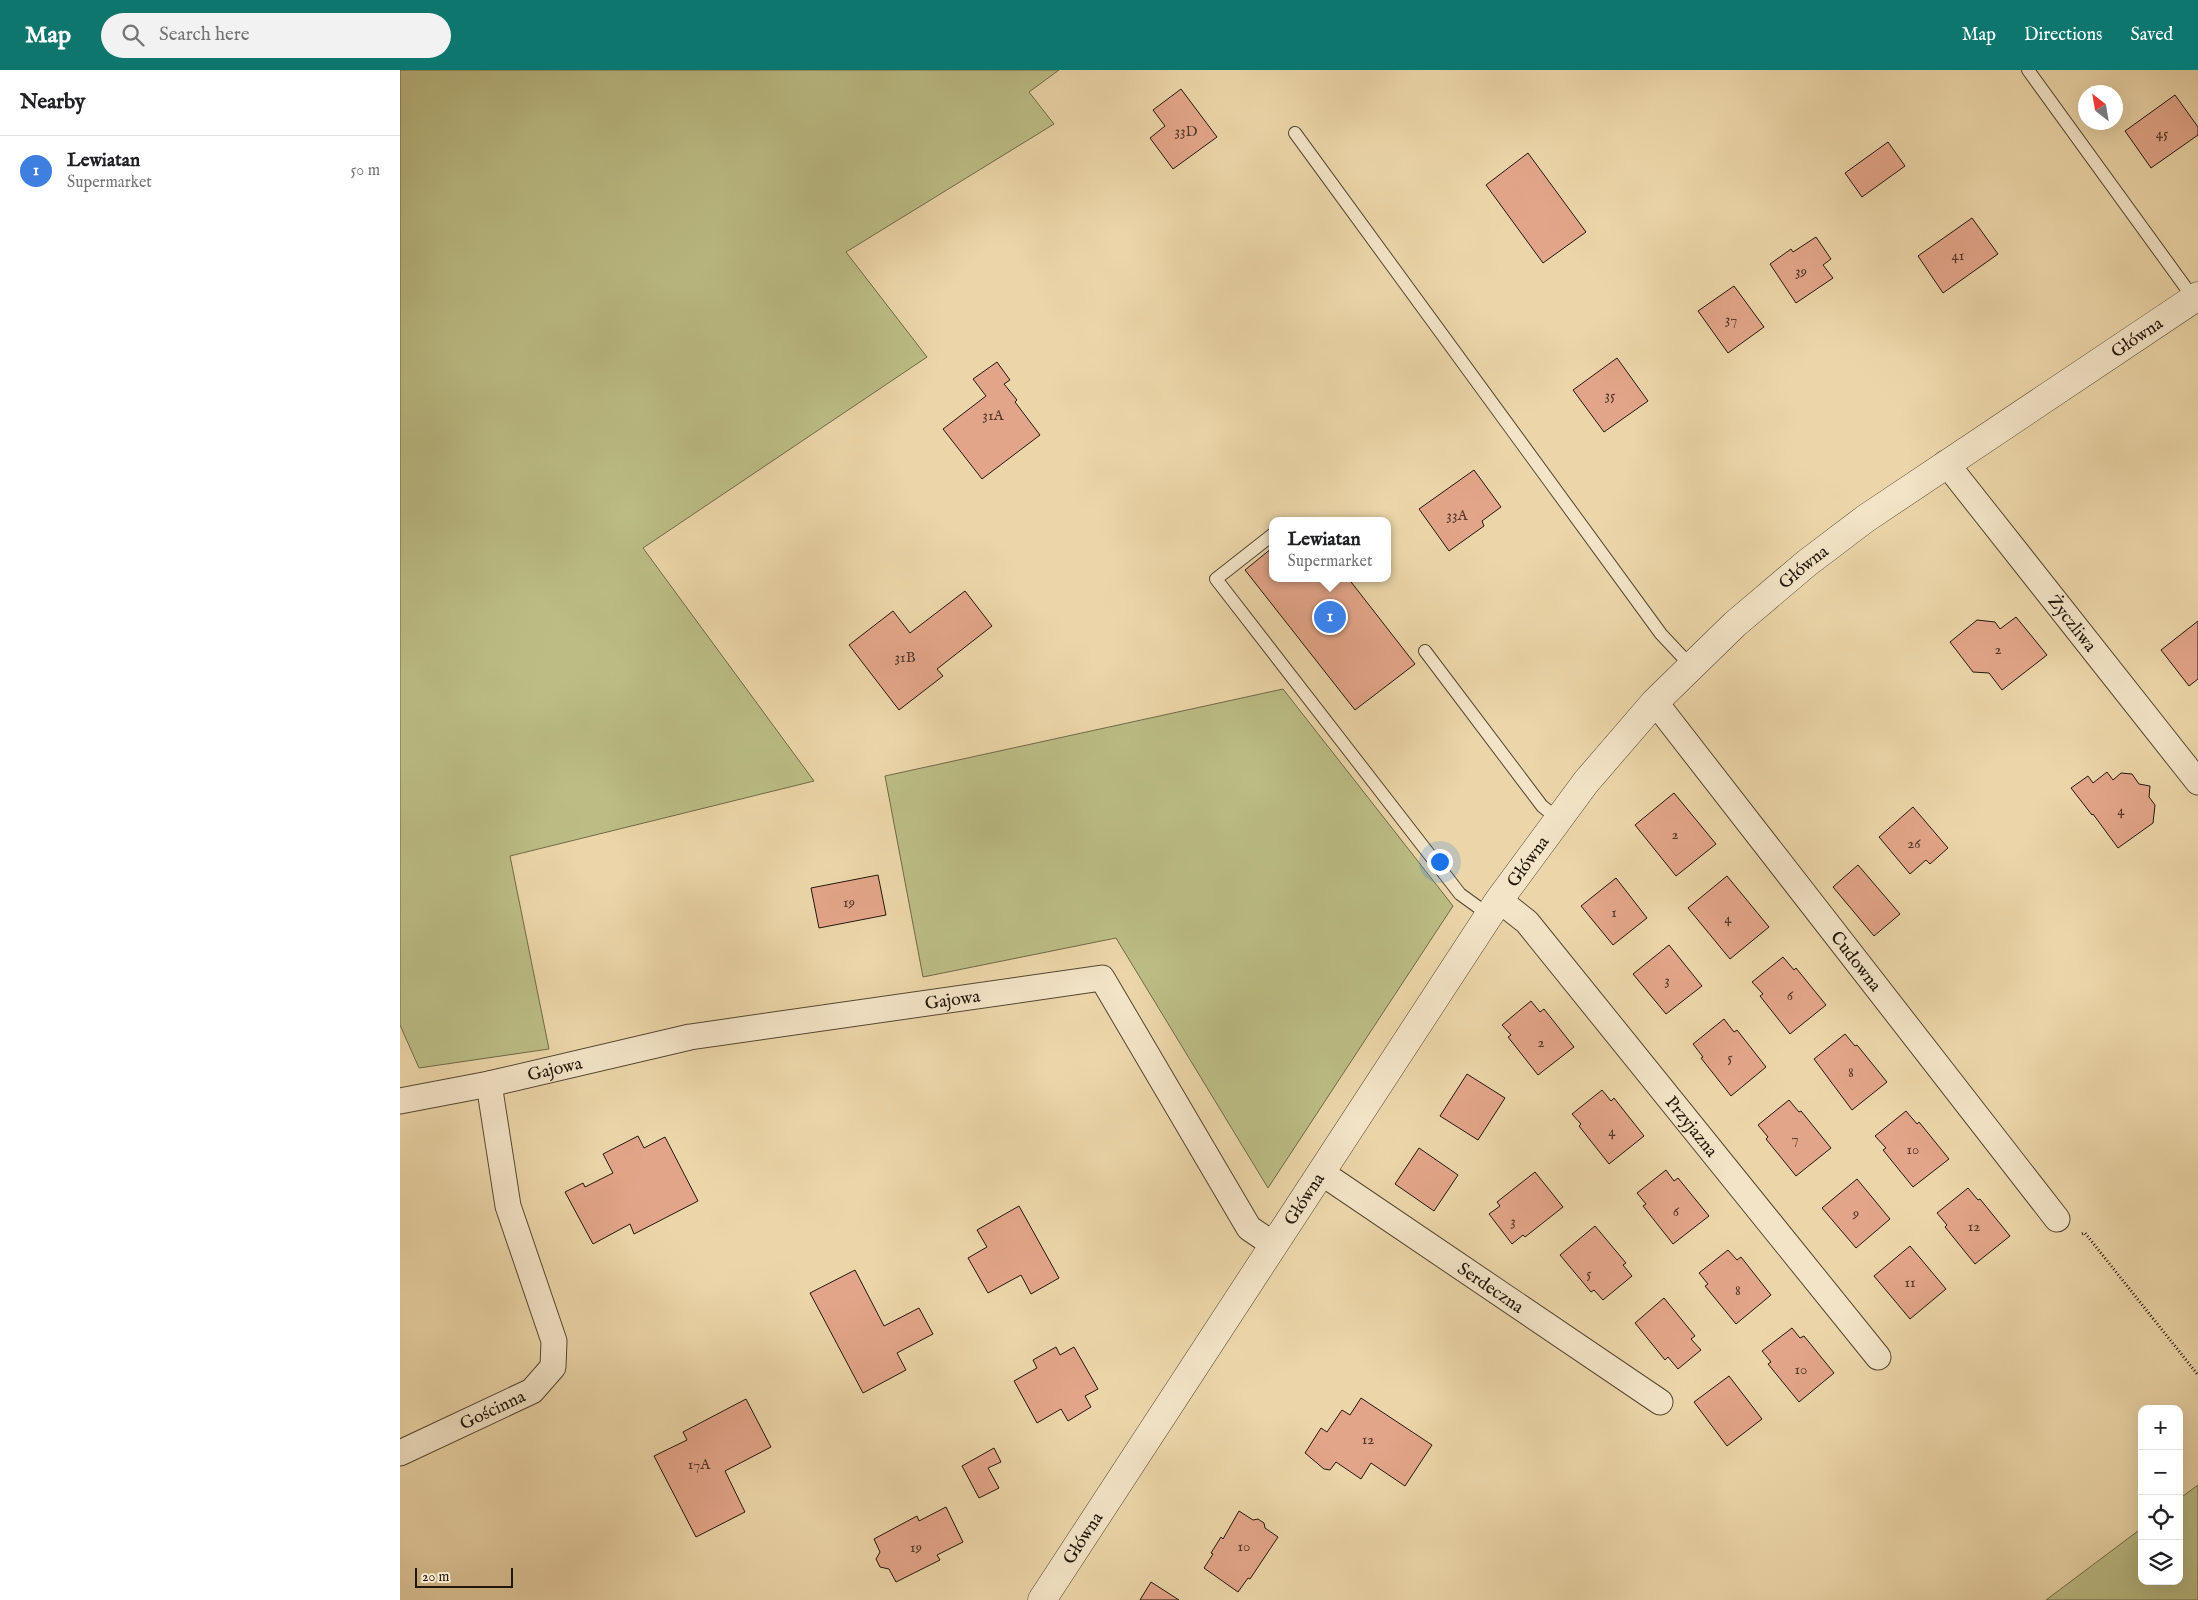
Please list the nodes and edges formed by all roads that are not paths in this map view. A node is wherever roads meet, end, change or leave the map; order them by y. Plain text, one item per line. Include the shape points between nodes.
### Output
1 (2028, 70) edge
2 (1295, 134) dead end
3 (2196, 298) edge
4 (1946, 463) junction
5 (1269, 537) edge
6 (1425, 651) dead end
7 (1691, 666) junction
8 (1655, 702) junction
9 (2198, 782) edge
10 (1558, 818) junction
11 (1494, 907) junction
12 (489, 1084) junction
13 (400, 1102) edge
14 (1322, 1173) junction
15 (2057, 1219) road end
16 (1274, 1245) junction
17 (1878, 1357) dead end
18 (1660, 1402) dead end
19 (400, 1453) edge
20 (1042, 1600) edge

1 - 3 lane
2 - 7 lane via 1661,634
3 - 4 street, Główna
4 - 7 street, Główna via 1806,563
4 - 9 street, Życzliwa
5 - 11 lane via 1216,579 1460,894
6 - 10 lane via 1542,806
7 - 8 street, Główna
8 - 10 street, Główna
8 - 15 street, Cudowna
10 - 11 street, Główna
11 - 14 street, Główna
11 - 17 street, Przyjazna via 1527,922
12 - 13 street, Gajowa
12 - 16 street, Gajowa via 690,1037 1102,978 1248,1228
12 - 19 street, Gościnna via 508,1206 554,1341 553,1367 532,1391
14 - 16 street, Główna
14 - 18 street, Serdeczna
16 - 20 street, Główna

